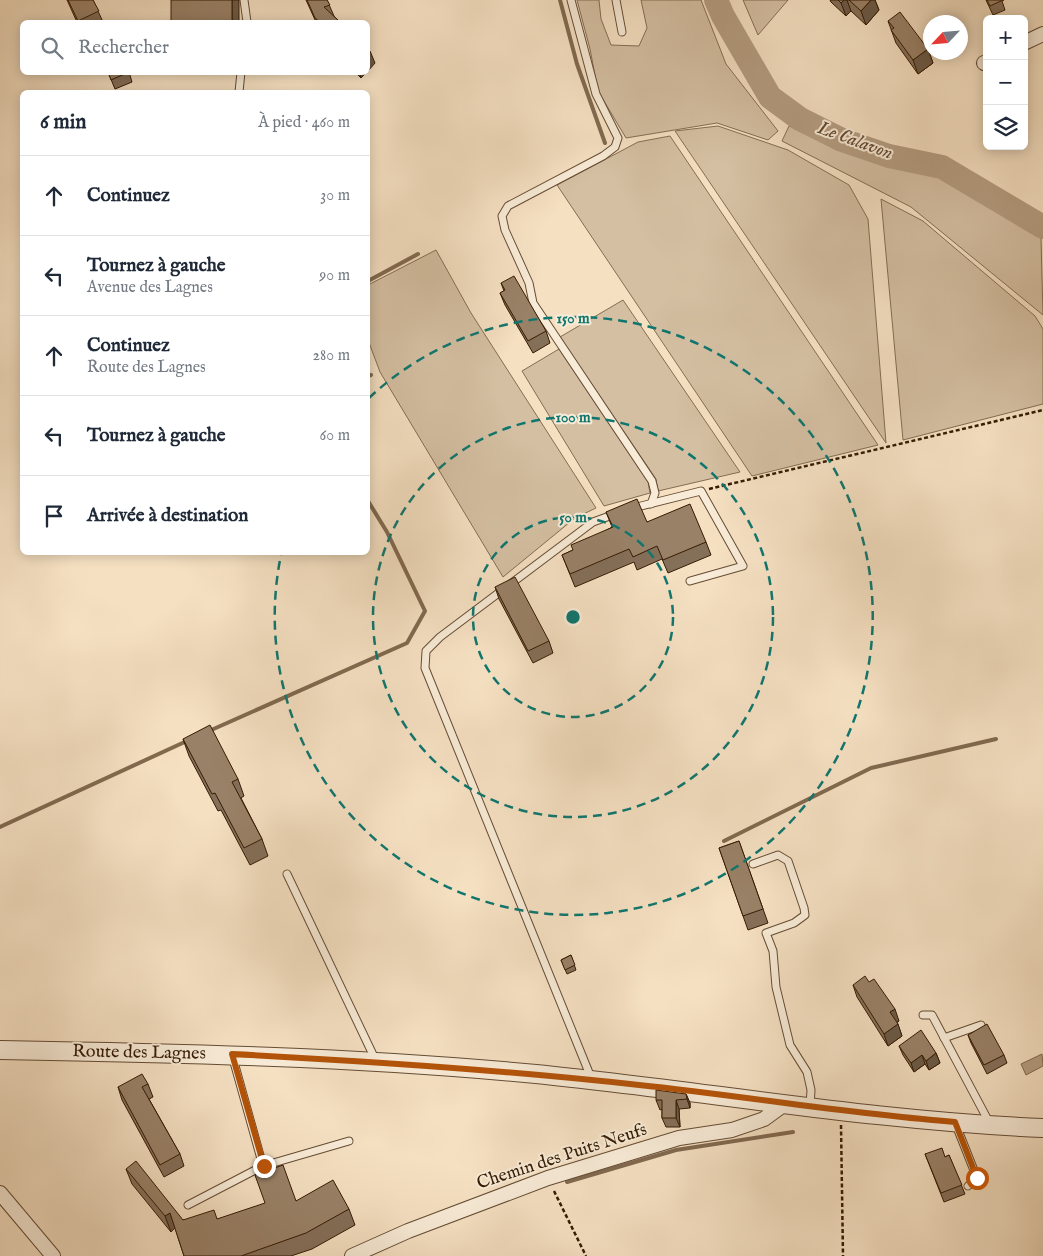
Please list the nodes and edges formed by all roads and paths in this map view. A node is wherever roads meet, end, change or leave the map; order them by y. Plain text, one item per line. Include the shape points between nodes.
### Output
1 (244, 0) edge
2 (571, 0) edge
3 (616, 0) edge
4 (247, 20) edge
5 (622, 32) dead end
6 (1043, 34) edge
7 (1028, 42) edge
8 (241, 75) edge
9 (239, 90) edge
10 (1043, 410) edge
11 (701, 492) junction
12 (651, 504) junction
13 (690, 581) dead end
14 (752, 864) dead end
15 (287, 874) dead end
16 (923, 1015) dead end
17 (981, 1025) edge
18 (944, 1038) junction
19 (0, 1050) edge
20 (232, 1054) junction
21 (376, 1061) junction
22 (592, 1080) junction
23 (786, 1103) junction
24 (810, 1107) junction
25 (841, 1111) junction
26 (955, 1122) junction
27 (991, 1125) junction
28 (1043, 1128) edge
29 (349, 1141) dead end
30 (264, 1166) junction
31 (548, 1178) junction
32 (968, 1186) dead end
33 (0, 1193) edge
34 (188, 1205) dead end
35 (53, 1256) edge
36 (352, 1256) edge
37 (586, 1256) edge
38 (843, 1256) edge

1 - 4 lane
2 - 12 lane via 596,94 618,138 615,147 508,206 502,216 529,283 533,303 652,481 655,492
3 - 5 lane
6 - 7 street
8 - 9 lane
10 - 11 path
11 - 12 lane
11 - 13 lane via 743,566
12 - 22 lane via 593,522 440,637 426,651 424,668
14 - 24 lane via 778,855 788,861 804,908 805,915 794,923 766,933 773,951 776,987 790,1045 807,1072
15 - 21 lane
16 - 18 lane via 932,1015
17 - 18 lane
18 - 27 lane
19 - 20 street, Route des Lagnes
20 - 21 street, Route des Lagnes
20 - 30 lane
21 - 22 street, Route des Lagnes
22 - 23 street, Route des Lagnes
23 - 24 street, Route des Lagnes
23 - 31 street, Chemin des Puits Neufs via 764,1119 732,1130 679,1138
24 - 25 street, Route des Lagnes
25 - 26 street, Route des Lagnes
25 - 38 path
26 - 27 street, Route des Lagnes
26 - 32 lane via 977,1178
27 - 28 street, Route des Lagnes
29 - 30 lane
30 - 34 lane
31 - 36 street, Chemin des Puits Neufs via 408,1231
31 - 37 path
33 - 35 street

